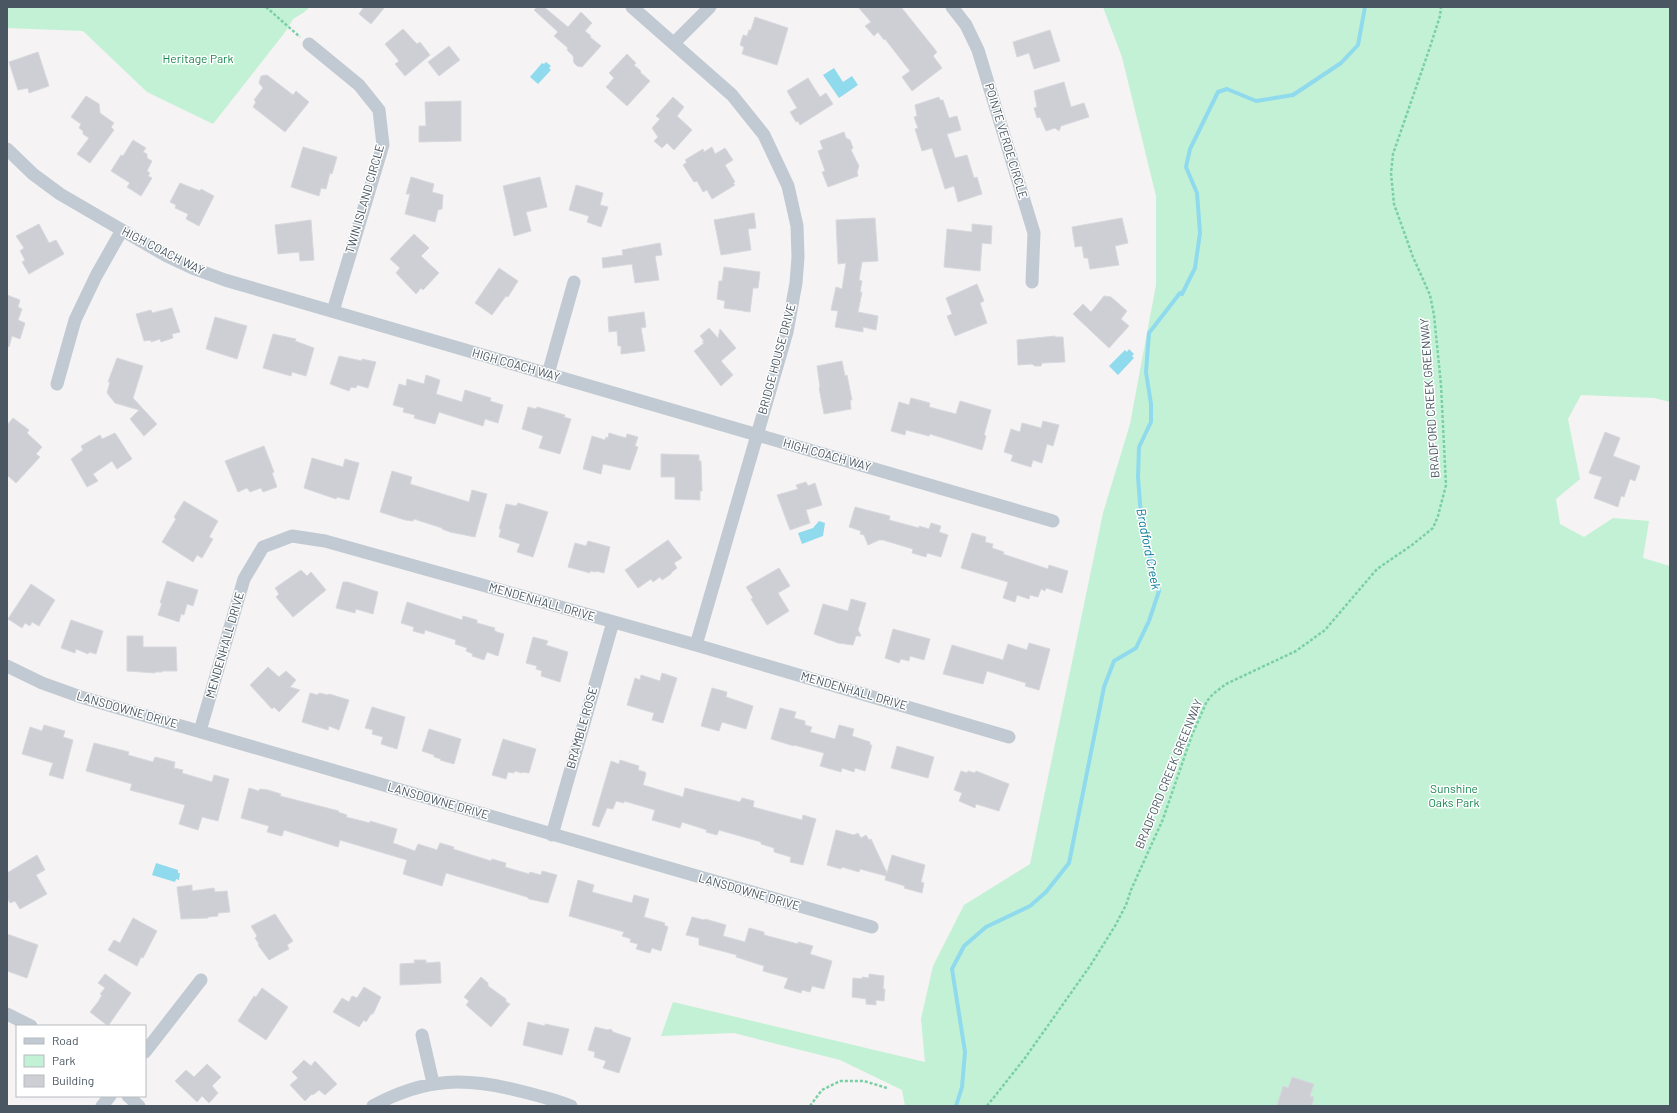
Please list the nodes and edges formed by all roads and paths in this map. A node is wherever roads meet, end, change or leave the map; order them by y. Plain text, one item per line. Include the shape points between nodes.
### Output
1 (266, 7) edge
2 (632, 7) edge
3 (710, 7) edge
4 (952, 7) edge
5 (1442, 7) edge
6 (674, 43) junction
7 (309, 44) joint
8 (7, 149) edge
9 (122, 230) junction
10 (574, 282) dead end
11 (1032, 282) dead end
12 (333, 311) junction
13 (548, 374) junction
14 (57, 384) dead end
15 (757, 434) junction
16 (1053, 521) dead end
17 (613, 622) junction
18 (696, 645) junction
19 (7, 666) edge
20 (200, 731) junction
21 (1009, 737) dead end
22 (552, 835) junction
23 (872, 928) dead end
24 (200, 980) dead end
25 (7, 1014) edge
26 (29, 1025) edge
27 (422, 1035) dead end
28 (146, 1051) edge
29 (433, 1083) junction
30 (887, 1088) dead end
31 (109, 1097) edge
32 (129, 1097) edge
33 (102, 1106) edge
34 (139, 1106) edge
35 (373, 1106) edge
36 (571, 1106) edge
37 (810, 1106) edge
38 (987, 1106) edge

1 - 7 path
2 - 6 street, BRIDGE HOUSE DRIVE
3 - 6 street
4 - 11 street, POINTE VERDE CIRCLE via 966,25 978,50 1034,233
5 - 38 path, BRADFORD CREEK GREENWAY via 1393,154 1391,173 1394,204 1430,295 1434,315 1446,470 1446,485 1438,516 1433,528 1377,569 1325,630 1296,651 1226,684 1207,701 1192,735 1163,819 1115,926 1025,1058
6 - 15 street, BRIDGE HOUSE DRIVE via 732,95 764,135 788,186 797,226 796,283 786,332
7 - 12 street, TWIN ISLAND CIRCLE via 359,85 379,110 383,145
8 - 9 street, HIGH COACH WAY via 33,174 60,194
9 - 12 street, HIGH COACH WAY via 195,269
9 - 14 street via 96,276 76,320
10 - 13 street
12 - 13 street, HIGH COACH WAY
13 - 15 street, HIGH COACH WAY
15 - 16 street, HIGH COACH WAY
15 - 18 street, BRIDGE HOUSE DRIVE
17 - 18 street, MENDENHALL DRIVE
17 - 20 street, MENDENHALL DRIVE via 325,541 292,536 263,547 244,579
17 - 22 street, BRAMBLE ROSE
18 - 21 street, MENDENHALL DRIVE
19 - 20 street, LANSDOWNE DRIVE via 42,683 81,697
20 - 22 street, LANSDOWNE DRIVE
22 - 23 street, LANSDOWNE DRIVE
24 - 28 street
25 - 26 street
27 - 29 street
29 - 35 street via 404,1091
29 - 36 street via 466,1081 496,1085
30 - 37 path via 864,1080 840,1081 822,1090
31 - 33 street
32 - 34 street

